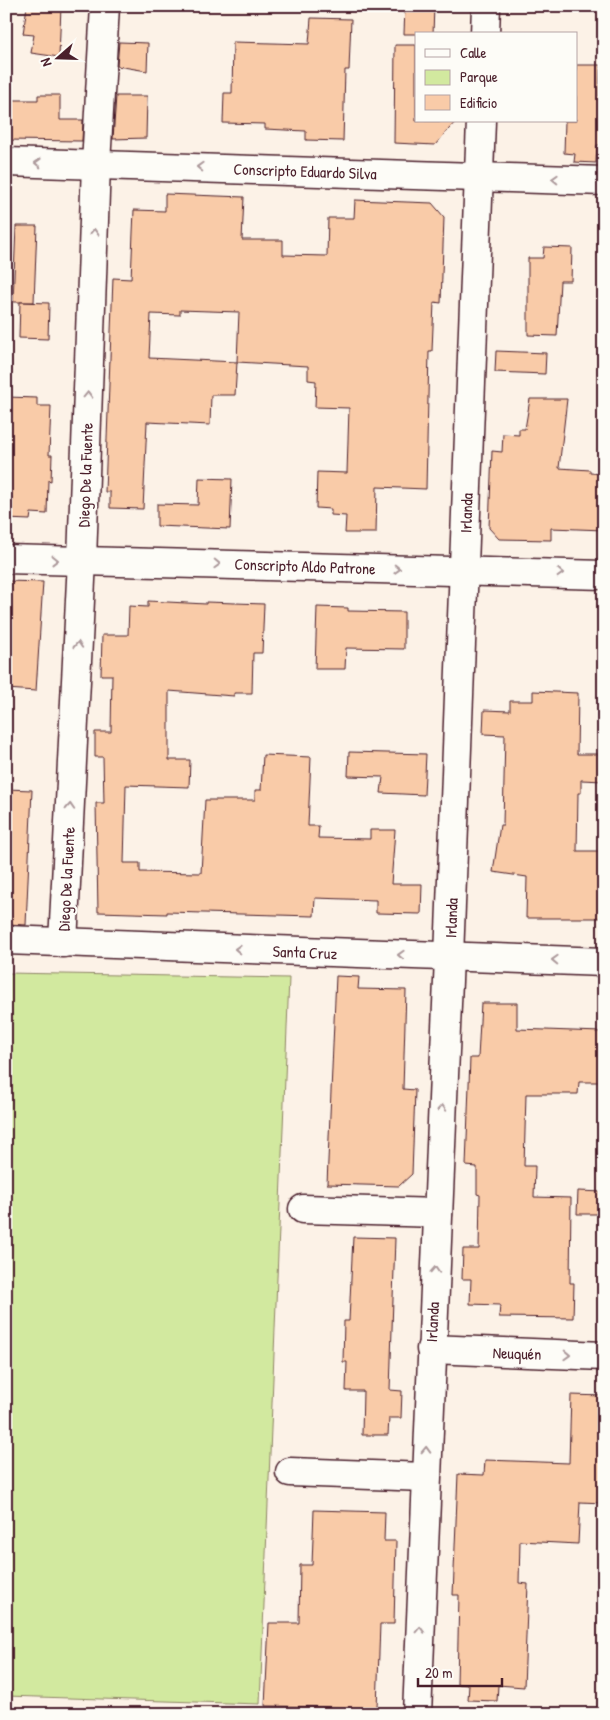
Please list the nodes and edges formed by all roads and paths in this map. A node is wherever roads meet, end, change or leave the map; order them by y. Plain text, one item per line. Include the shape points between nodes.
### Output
1 (104, 6) edge
2 (486, 6) edge
3 (485, 32) edge
4 (481, 122) edge
5 (6, 162) edge
6 (96, 164) junction
7 (479, 176) junction
8 (604, 181) edge
9 (6, 559) edge
10 (82, 560) junction
11 (464, 570) junction
12 (604, 575) edge
13 (6, 940) edge
14 (63, 943) junction
15 (449, 957) junction
16 (604, 962) edge
17 (303, 1209) dead end
18 (438, 1213) junction
19 (431, 1349) junction
20 (604, 1356) edge
21 (290, 1472) dead end
22 (425, 1477) junction
23 (416, 1714) edge

1 - 6 street, Diego De la Fuente
2 - 3 street
4 - 7 street, Irlanda
6 -> 5 street, Conscripto Eduardo Silva
7 -> 6 street, Conscripto Eduardo Silva
10 -> 6 street, Diego De la Fuente
8 -> 7 street, Conscripto Eduardo Silva
7 - 11 street, Irlanda
9 -> 10 street, Conscripto Aldo Patrone
10 -> 11 street, Conscripto Aldo Patrone
14 -> 10 street, Diego De la Fuente
11 -> 12 street, Conscripto Aldo Patrone
11 - 15 street, Irlanda
13 - 14 street, Santa Cruz
15 -> 14 street, Santa Cruz
16 -> 15 street, Santa Cruz
18 -> 15 street, Irlanda
17 - 18 street
19 -> 18 street, Irlanda
19 -> 20 street, Neuquén
22 -> 19 street, Irlanda
21 - 22 street
23 -> 22 street, Irlanda

